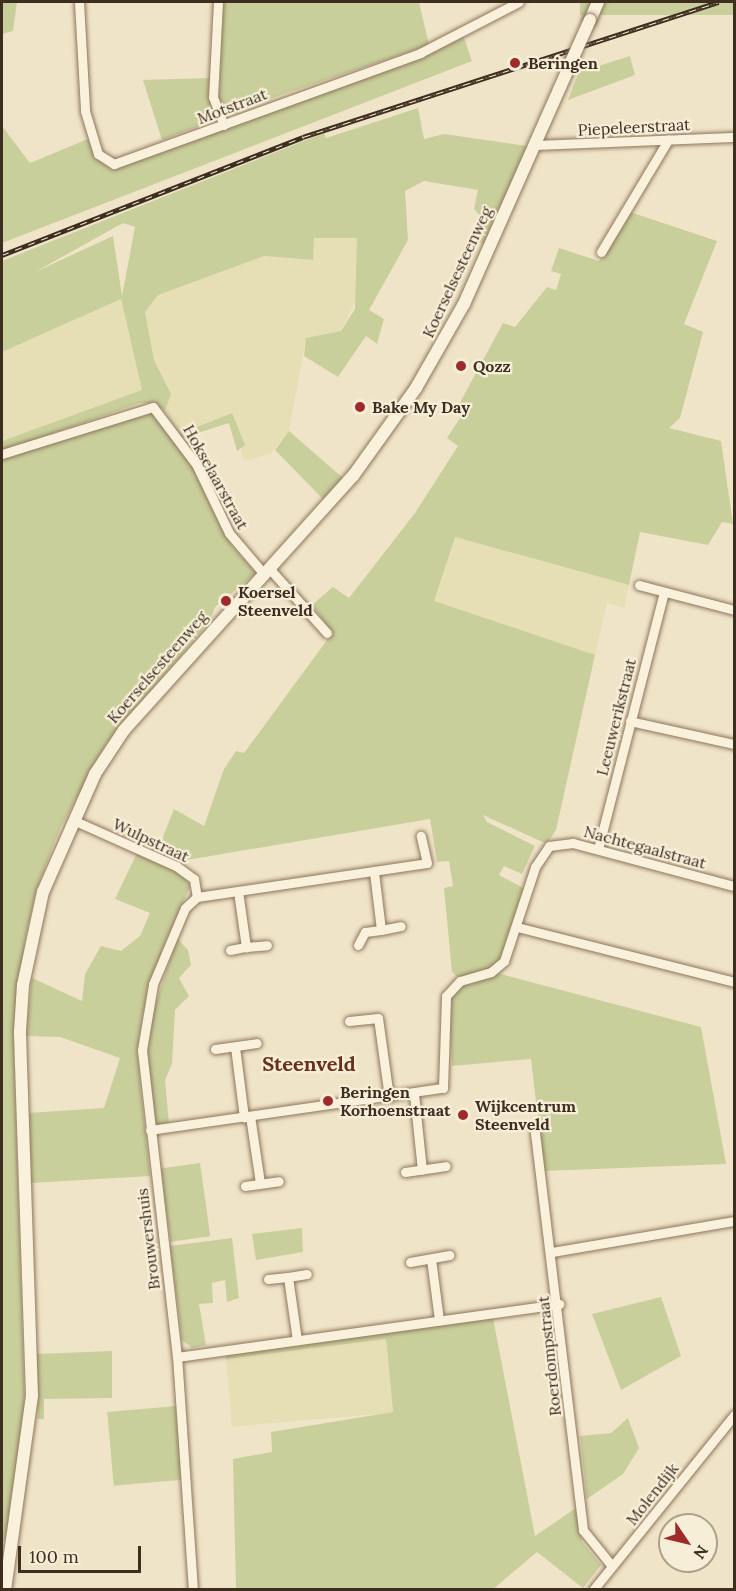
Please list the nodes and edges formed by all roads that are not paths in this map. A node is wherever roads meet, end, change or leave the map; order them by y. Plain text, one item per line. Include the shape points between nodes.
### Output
1 (79, 2) edge
2 (218, 2) edge
3 (519, 2) edge
4 (598, 2) edge
5 (224, 125) junction
6 (735, 137) edge
7 (668, 140) junction
8 (534, 145) junction
9 (601, 252) dead end
10 (2, 454) edge
11 (266, 571) junction
12 (639, 585) dead end
13 (664, 592) junction
14 (735, 610) edge
15 (327, 633) dead end
16 (630, 721) junction
17 (735, 744) edge
18 (73, 820) junction
19 (421, 836) dead end
20 (598, 849) junction
21 (374, 872) junction
22 (735, 886) edge
23 (238, 891) junction
24 (197, 897) junction
25 (401, 926) dead end
26 (517, 927) junction
27 (381, 930) junction
28 (267, 945) dead end
29 (358, 945) dead end
30 (246, 947) junction
31 (230, 950) dead end
32 (735, 982) edge
33 (350, 1021) dead end
34 (257, 1043) dead end
35 (235, 1047) junction
36 (215, 1049) dead end
37 (414, 1094) junction
38 (389, 1097) junction
39 (247, 1116) junction
40 (150, 1130) junction
41 (535, 1133) dead end
42 (446, 1166) dead end
43 (422, 1170) junction
44 (405, 1172) dead end
45 (279, 1181) dead end
46 (260, 1183) junction
47 (245, 1186) dead end
48 (735, 1221) edge
49 (552, 1252) junction
50 (449, 1255) dead end
51 (431, 1259) junction
52 (410, 1262) dead end
53 (307, 1274) dead end
54 (288, 1277) junction
55 (268, 1279) dead end
56 (559, 1305) junction
57 (439, 1320) junction
58 (297, 1340) junction
59 (177, 1357) junction
60 (735, 1415) edge
61 (612, 1566) junction
62 (5, 1590) edge
63 (193, 1590) edge
64 (592, 1590) edge

1 - 5 street, Motstraat via 85,111 98,154 114,165
2 - 5 street via 213,97
3 - 5 street, Motstraat via 420,53
4 - 8 street, Koerselsesteenweg, bridge
6 - 7 street, Piepeleerstraat
7 - 8 street, Piepeleerstraat
7 - 9 street
8 - 11 street, Koerselsesteenweg via 464,303 416,388 353,476
10 - 11 street, Hokselaarstraat via 153,407 196,464 229,533
11 - 15 street
11 - 18 street, Koerselsesteenweg via 139,710 95,774
12 - 13 street
13 - 14 street
13 - 16 street, Leeuwerikstraat
16 - 17 street
16 - 20 street, Leeuwerikstraat
18 - 24 street, Wulpstraat via 176,866 194,879
18 - 62 street, Koerselsesteenweg via 43,892 24,985 20,1070 32,1396
19 - 21 street via 427,863
20 - 22 street, Nachtegaalstraat
20 - 26 street, Nachtegaalstraat via 563,842 543,851
21 - 23 street
21 - 27 street
23 - 24 street
23 - 30 street
24 - 40 street, Brouwershuis via 185,908 153,984 146,1018 142,1050
25 - 27 street
26 - 32 street
26 - 37 street, Nachtegaalstraat via 497,968 459,981 446,996 443,1088
27 - 29 street via 365,933
28 - 30 street
30 - 31 street
33 - 38 street via 378,1018
34 - 35 street
35 - 36 street
35 - 39 street
37 - 38 street
37 - 43 street
38 - 39 street
39 - 40 street
39 - 46 street
40 - 59 street, Brouwershuis
41 - 49 street, Roerdompstraat
42 - 43 street
43 - 44 street
45 - 46 street
46 - 47 street
48 - 49 street
49 - 56 street, Roerdompstraat
50 - 51 street
51 - 52 street
51 - 57 street
53 - 54 street
54 - 55 street
54 - 58 street
56 - 57 street
56 - 61 street, Roerdompstraat via 583,1530
57 - 58 street
58 - 59 street
59 - 63 street, Brouwershuis
60 - 61 street, Molendijk
61 - 64 street, Molendijk

